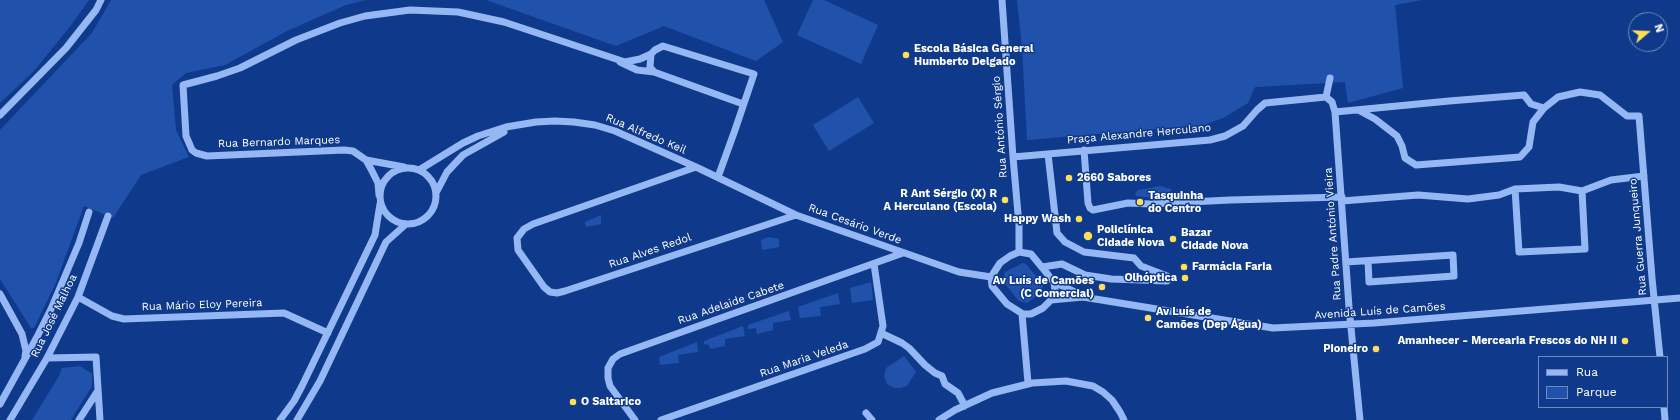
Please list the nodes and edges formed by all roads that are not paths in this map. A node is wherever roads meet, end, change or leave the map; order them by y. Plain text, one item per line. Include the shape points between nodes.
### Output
1 (101, 0) edge
2 (1002, 0) edge
3 (651, 54) junction
4 (617, 60) junction
5 (654, 72) junction
6 (1330, 78) dead end
7 (1326, 97) junction
8 (743, 104) junction
9 (1544, 108) junction
10 (1360, 111) junction
11 (1335, 112) junction
12 (0, 116) edge
13 (517, 126) junction
14 (1084, 150) junction
15 (1048, 154) junction
16 (1012, 157) junction
17 (366, 160) junction
18 (696, 167) junction
19 (410, 168) junction
20 (418, 170) junction
21 (1644, 176) junction
22 (718, 177) junction
23 (1515, 189) junction
24 (1582, 191) junction
25 (436, 193) junction
26 (379, 195) junction
27 (1342, 199) junction
28 (380, 204) junction
29 (89, 212) dead end
30 (796, 215) junction
31 (108, 216) dead end
32 (405, 225) junction
33 (1019, 252) junction
34 (903, 253) junction
35 (1368, 261) junction
36 (1346, 262) junction
37 (874, 264) junction
38 (1042, 267) junction
39 (991, 276) junction
40 (1054, 282) junction
41 (0, 294) edge
42 (1083, 296) junction
43 (78, 297) junction
44 (1680, 298) edge
45 (1051, 300) junction
46 (1655, 301) junction
47 (1022, 314) junction
48 (1351, 325) junction
49 (328, 333) junction
50 (881, 333) junction
51 (1660, 356) edge
52 (47, 358) junction
53 (23, 364) junction
54 (1028, 383) junction
55 (97, 392) junction
56 (0, 404) edge
57 (965, 406) junction
58 (1664, 408) edge
59 (866, 413) dead end
60 (10, 420) edge
61 (79, 420) edge
62 (100, 420) edge
63 (280, 420) edge
64 (297, 420) edge
65 (635, 420) edge
66 (661, 420) edge
67 (872, 420) edge
68 (940, 420) edge
69 (1124, 420) edge
70 (1360, 420) edge
71 (1665, 420) edge

1 - 12 street via 66,48
2 - 16 street, Rua António Sérgio
3 - 4 street via 632,61
3 - 5 street via 650,67
3 - 8 street via 663,46 754,74
4 - 5 street via 637,70
4 - 17 street, Rua Bernardo Marques via 504,22 458,12 410,10 365,16 340,23 296,40 240,68 183,85 186,136 196,153 208,156 344,150 353,151
5 - 8 street
6 - 7 street
7 - 11 street, Rua Padre António Vieira via 1332,102
7 - 14 street, Praça Alexandre Herculano via 1265,103 1243,126 1225,136 1210,140
8 - 22 street
9 - 10 street via 1531,104 1524,95
9 - 10 street via 1533,122 1529,147 1520,157 1416,165 1405,158 1397,136
9 - 21 street, Rua Guerra Junqueiro via 1558,97 1580,92 1600,95 1627,116 1639,116
10 - 11 street
11 - 27 street, Rua Padre António Vieira
13 - 18 street, Rua Alfredo Keil via 555,121 595,125
13 - 20 street, Rua Alfredo Keil via 478,136
13 - 25 street, Rua Alfredo Keil via 464,155 447,172
14 - 15 street, Praça Alexandre Herculano
14 - 27 street via 1088,203 1094,210 1128,203
15 - 16 street, Praça Alexandre Herculano
15 - 38 street via 1057,232 1065,242 1084,252 1134,258 1141,266 1167,276 1167,281 1111,279 1085,275 1062,264
16 - 33 street, Rua António Sérgio
17 - 19 street, Rua Bernardo Marques
17 - 26 street via 376,177
18 - 22 street, Rua Alfredo Keil
18 - 30 street, Rua Alves Redol via 533,224 524,229 517,238 518,250 544,288 557,293
19 - 20 street
19 - 26 street via 400,168 385,178
20 - 25 street via 430,179
21 - 24 street via 1611,180
21 - 46 street, Rua Guerra Junqueiro
22 - 30 street, Rua Cesário Verde
23 - 24 street via 1559,187
23 - 24 street via 1519,252 1585,249
23 - 27 street via 1499,195 1468,200 1418,195
25 - 32 street via 433,210 428,216 421,221
26 - 28 street
27 - 36 street, Rua Padre António Vieira
28 - 32 street via 389,218
28 - 49 street via 375,235
29 - 53 street, Rua José Malhoa via 66,278
30 - 34 street, Rua Cesário Verde
31 - 43 street, Rua José Malhoa
32 - 64 street via 386,242 320,381
33 - 38 street via 1031,254
33 - 39 street via 1000,263
34 - 37 street, Rua Adelaide Cabete
34 - 39 street, Rua Cesário Verde via 959,272
35 - 35 street via 1369,282 1454,276 1453,255
35 - 36 street
36 - 48 street, Rua Padre António Vieira
37 - 50 street via 883,326
37 - 65 street, Rua Adelaide Cabete via 620,354 613,359 608,368 608,378 610,386
38 - 40 street
39 - 47 street via 992,286 1006,304
40 - 42 street
40 - 45 street via 1055,291
41 - 53 street via 22,334 26,351
42 - 45 street
42 - 48 street, Avenida Luís de Camões via 1273,328
43 - 49 street, Rua Mário Eloy Pereira via 112,316 124,319 284,313
43 - 52 street, Rua José Malhoa
44 - 46 street, Avenida Luís de Camões
45 - 47 street via 1031,314
46 - 48 street, Avenida Luís de Camões
46 - 51 street, Rua Guerra Junqueiro
47 - 54 street
48 - 70 street, Rua Padre António Vieira
49 - 63 street via 294,401
50 - 57 street via 906,345 925,365 942,376 946,384 958,393
50 - 66 street, Rua Maria Veleda via 878,342 865,349
52 - 55 street via 96,357
52 - 60 street, Rua José Malhoa
53 - 56 street, Rua José Malhoa
54 - 57 street via 992,393
54 - 69 street via 1066,381 1093,386 1112,400
55 - 61 street
55 - 62 street
57 - 68 street
58 - 71 street
59 - 67 street

